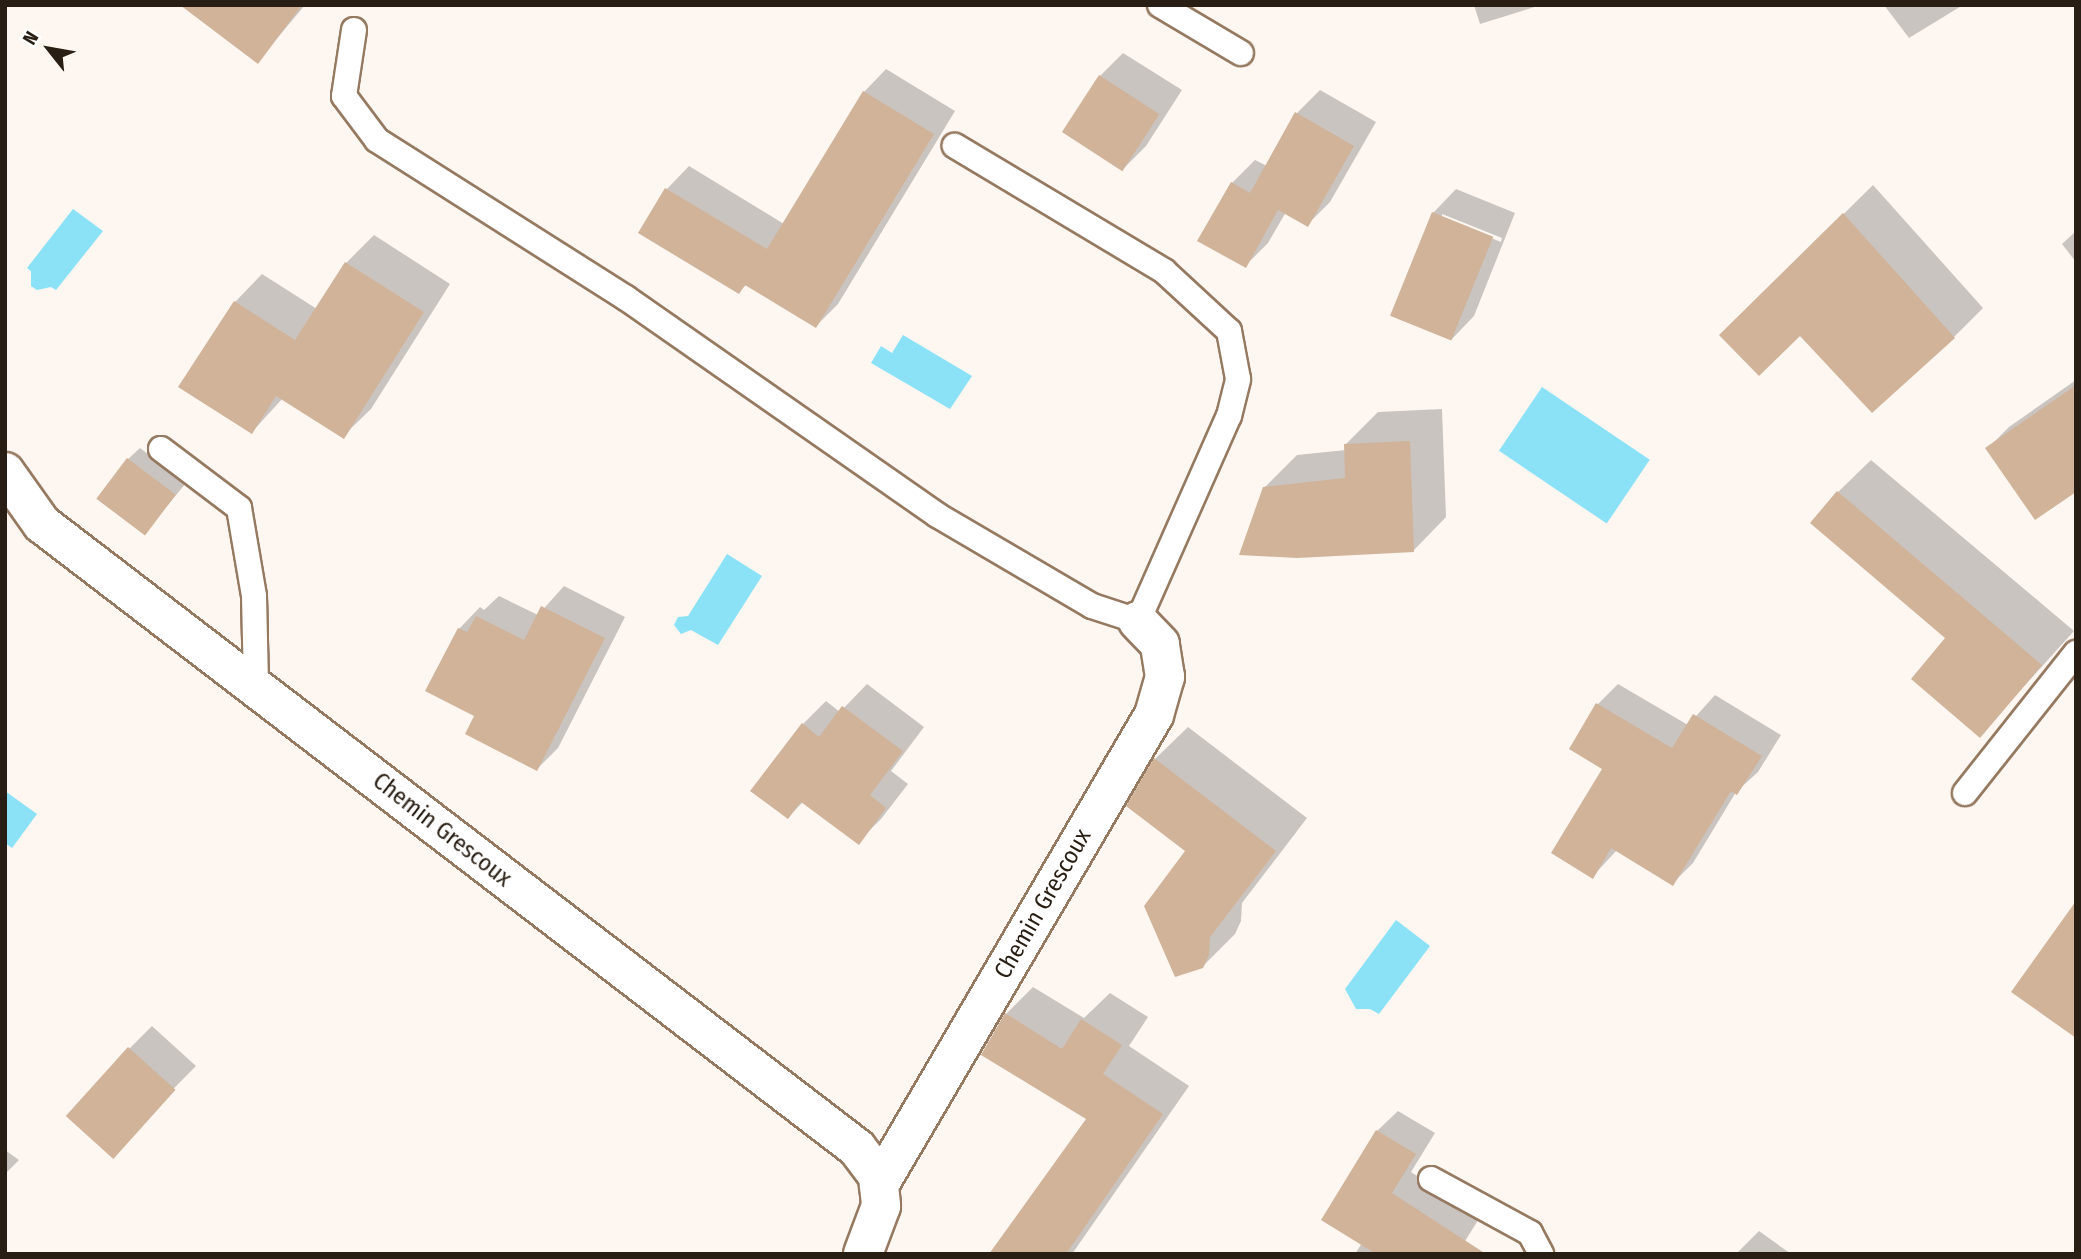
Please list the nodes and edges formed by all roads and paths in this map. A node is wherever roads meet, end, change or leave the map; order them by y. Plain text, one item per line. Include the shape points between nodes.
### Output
1 (1160, 5) edge
2 (354, 30) dead end
3 (1241, 53) dead end
4 (956, 146) dead end
5 (161, 449) dead end
6 (5, 472) edge
7 (1138, 621) junction
8 (2076, 653) edge
9 (256, 687) junction
10 (1965, 793) dead end
11 (1431, 1178) dead end
12 (879, 1185) junction
13 (863, 1254) edge
14 (1541, 1254) edge

1 - 3 lane
2 - 7 lane via 344,96 377,140 626,298 937,515 1092,606
4 - 7 lane via 1164,271 1228,331 1238,379 1229,416
5 - 9 lane via 239,508 254,596
6 - 9 street, Chemin Grescoux via 42,524
7 - 12 street, Chemin Grescoux via 1160,644 1165,677 1154,715
8 - 10 lane
9 - 12 street, Chemin Grescoux via 857,1148 878,1176
11 - 14 lane via 1530,1233
12 - 13 street, Chemin Grescoux via 881,1206

